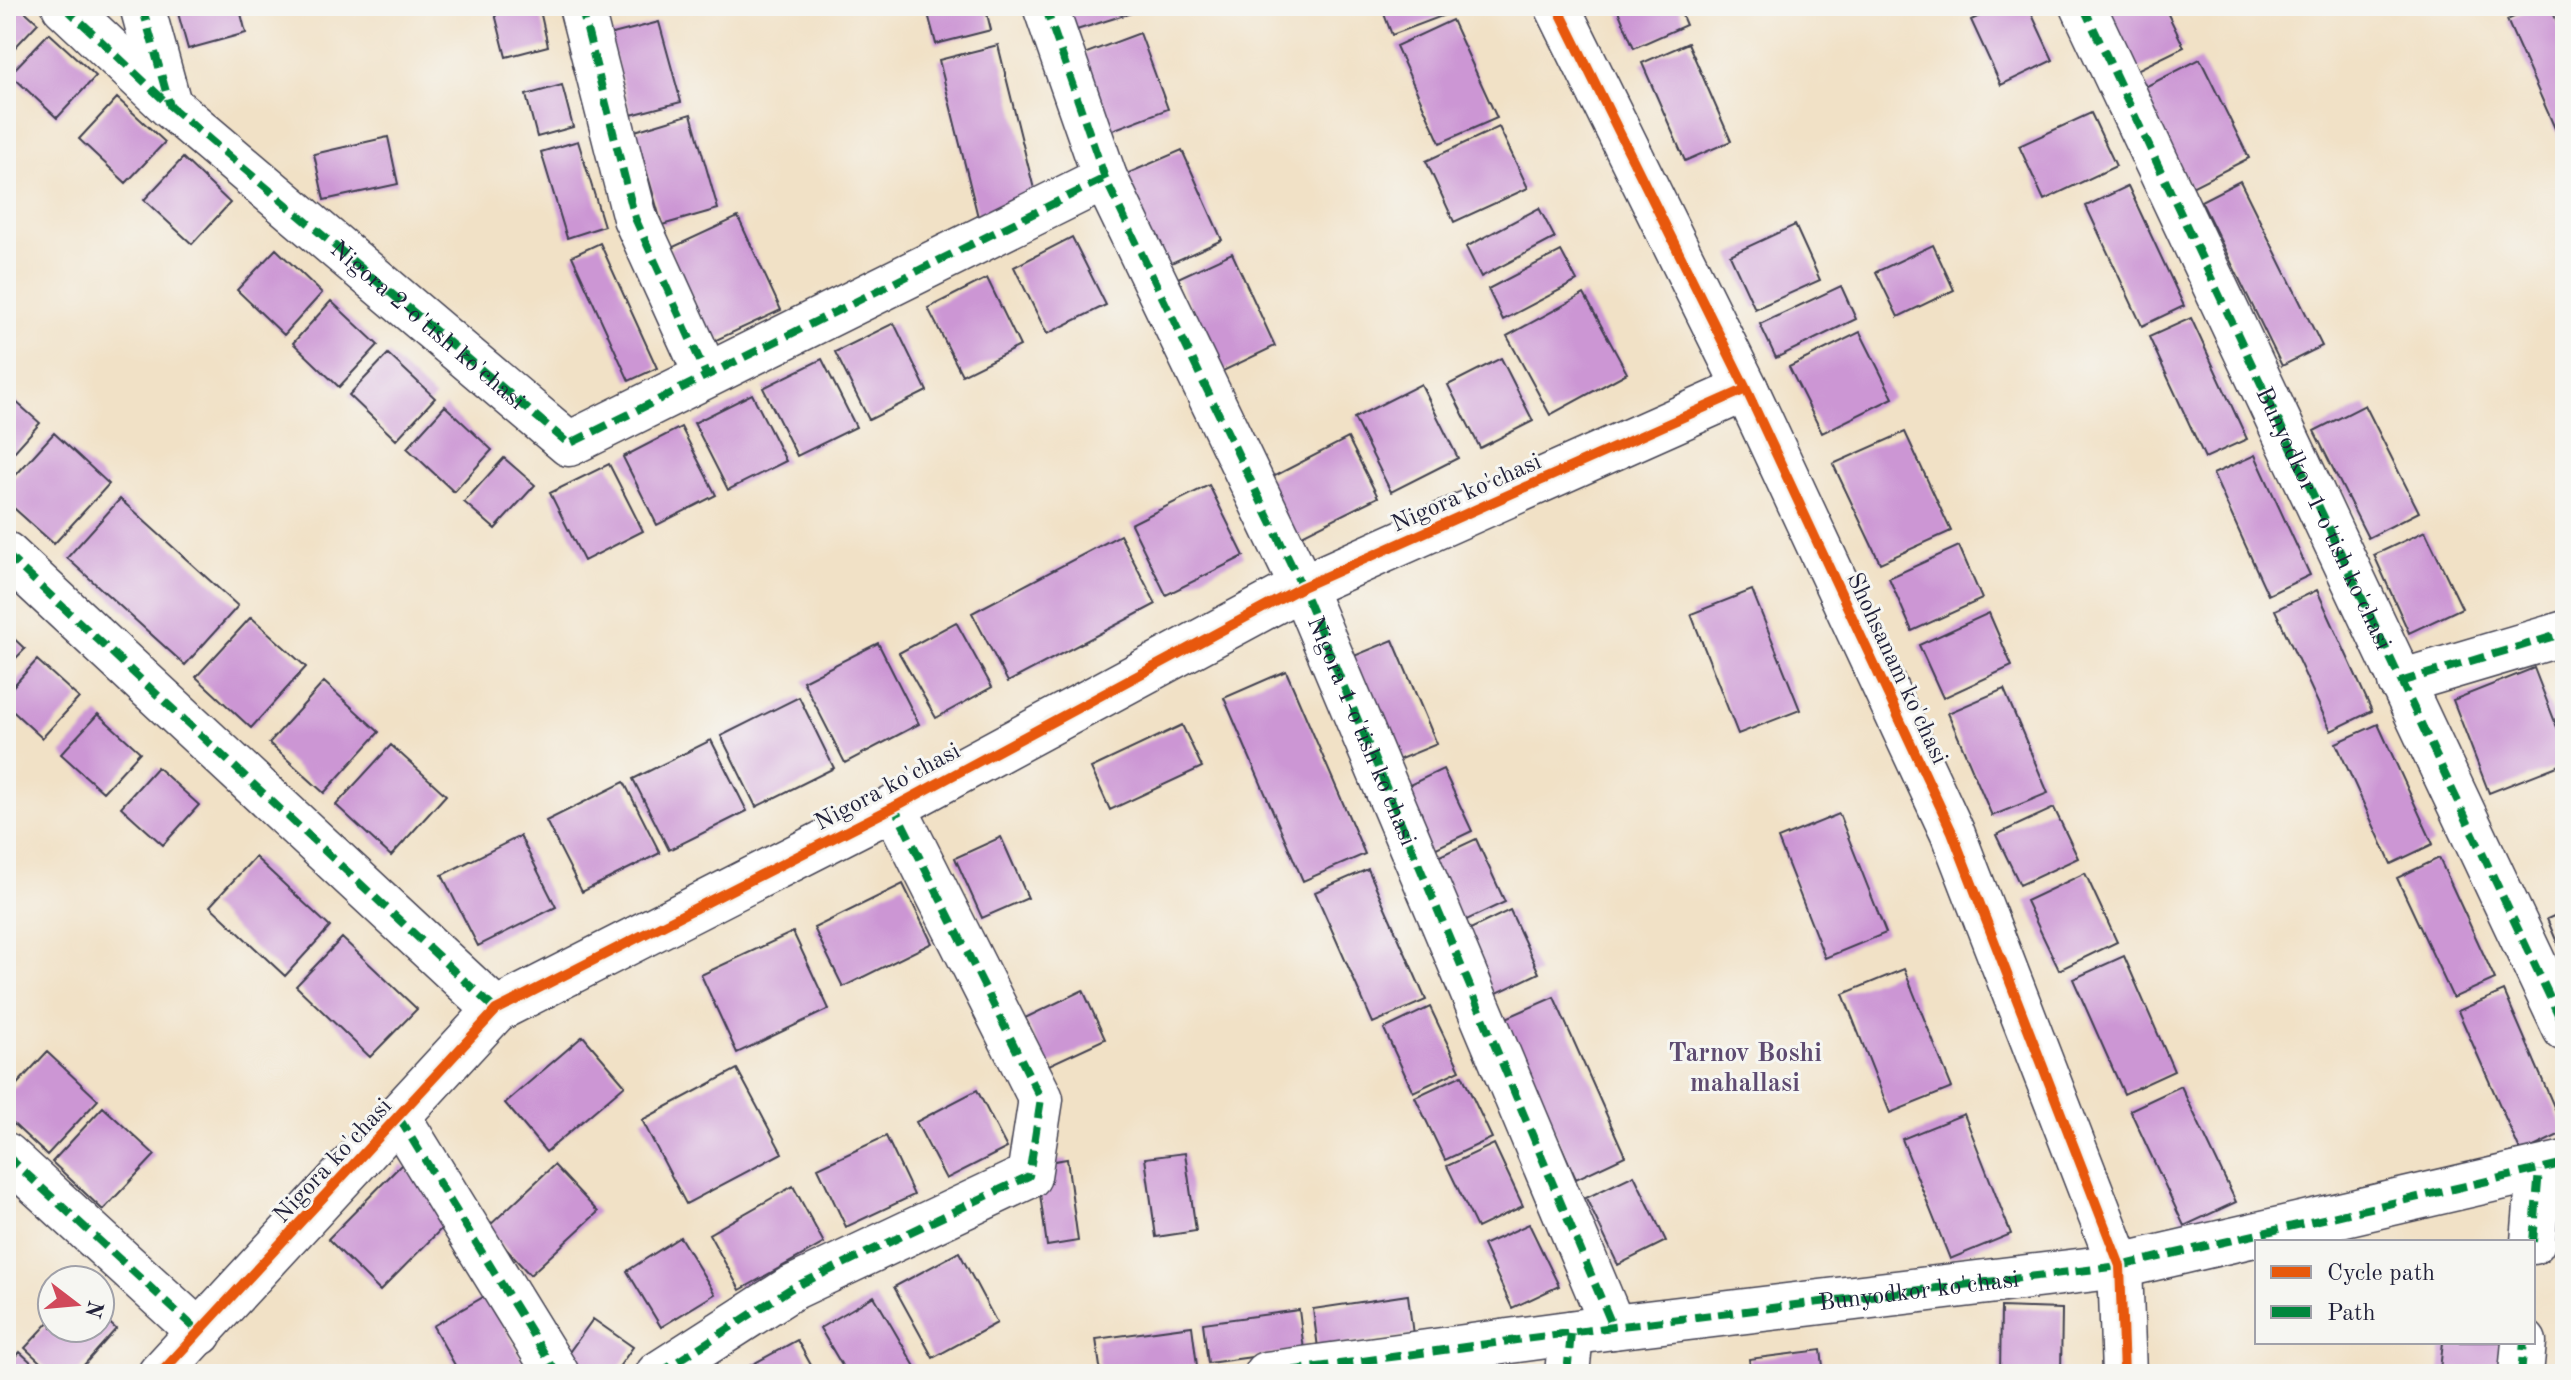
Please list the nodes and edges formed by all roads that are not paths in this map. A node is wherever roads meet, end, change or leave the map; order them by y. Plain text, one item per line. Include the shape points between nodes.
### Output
1 (64, 6) edge
2 (142, 6) edge
3 (581, 6) edge
4 (1045, 6) edge
5 (1557, 6) edge
6 (2083, 6) edge
7 (170, 106) junction
8 (1105, 178) junction
9 (706, 374) junction
10 (1746, 389) junction
11 (6, 554) edge
12 (1302, 587) junction
13 (2565, 633) edge
14 (2400, 682) junction
15 (894, 807) junction
16 (496, 1010) junction
17 (2565, 1029) edge
18 (399, 1118) junction
19 (6, 1155) edge
20 (2552, 1166) edge
21 (2534, 1240) edge
22 (2120, 1266) junction
23 (200, 1333) junction
24 (2524, 1344) edge
25 (1584, 1345) edge
26 (160, 1374) edge
27 (557, 1374) edge
28 (658, 1374) edge
29 (1266, 1374) edge
30 (2124, 1374) edge
31 (2521, 1374) edge

1 - 7 street, Nigora 2-o'tish ko'chasi
2 - 7 street
3 - 9 street via 635,218
4 - 8 street, Nigora 1-o'tish ko'chasi
5 - 10 street, Shohsanam ko'chasi
6 - 14 street, Bunyodkor 1-o'tish ko'chasi
7 - 9 street, Nigora 2-o'tish ko'chasi via 569,444
8 - 9 street, Nigora 2-o'tish ko'chasi
8 - 12 street, Nigora 1-o'tish ko'chasi
10 - 12 street, Nigora ko'chasi
10 - 22 street, Shohsanam ko'chasi via 1952,832
11 - 16 street
12 - 15 street, Nigora ko'chasi
12 - 25 street, Nigora 1-o'tish ko'chasi
13 - 14 street
14 - 17 street, Bunyodkor 1-o'tish ko'chasi
15 - 16 street, Nigora ko'chasi
15 - 28 street via 1041,1099 1029,1176 790,1289
16 - 18 street, Nigora ko'chasi
18 - 23 street, Nigora ko'chasi
18 - 27 street
19 - 23 street
20 - 21 street
20 - 22 street, Bunyodkor ko'chasi
22 - 25 street, Bunyodkor ko'chasi
22 - 30 street, Shohsanam ko'chasi
23 - 26 street, Nigora ko'chasi
24 - 31 street
25 - 29 street, Bunyodkor ko'chasi

